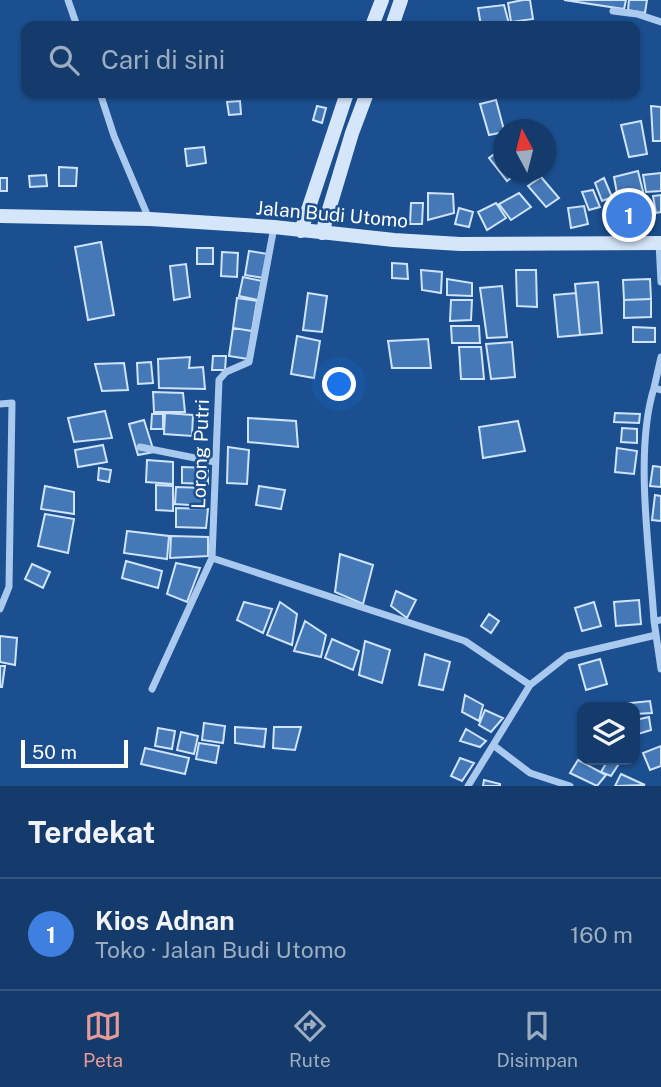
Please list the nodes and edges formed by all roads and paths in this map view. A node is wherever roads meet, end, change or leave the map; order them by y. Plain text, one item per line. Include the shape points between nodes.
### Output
1 (68, 0) edge
2 (382, 0) edge
3 (401, 0) edge
4 (613, 11) dead end
5 (75, 21) edge
6 (374, 21) edge
7 (394, 21) edge
8 (661, 22) edge
9 (102, 98) edge
10 (345, 98) edge
11 (365, 98) edge
12 (0, 216) edge
13 (150, 219) junction
14 (274, 227) junction
15 (302, 231) junction
16 (323, 233) junction
17 (660, 243) edge
18 (661, 282) edge
19 (661, 357) edge
20 (657, 389) edge
21 (0, 404) edge
22 (140, 447) dead end
23 (215, 462) junction
24 (212, 558) junction
25 (0, 609) edge
26 (658, 620) edge
27 (656, 635) junction
28 (661, 669) edge
29 (530, 685) junction
30 (152, 689) dead end
31 (493, 745) junction
32 (468, 786) edge
33 (570, 786) edge

1 - 5 street
2 - 6 main road
3 - 7 main road
4 - 8 street
9 - 13 street
10 - 15 main road
11 - 16 main road
12 - 13 main road, Jalan Budi Utomo
13 - 14 main road, Jalan Budi Utomo
14 - 15 main road, Jalan Budi Utomo
14 - 23 street, Lorong Putri via 249,362 219,380
15 - 16 main road, Jalan Budi Utomo
16 - 17 main road, Jalan Budi Utomo via 460,244
17 - 18 street
19 - 20 street
20 - 26 street via 648,412 646,470
21 - 25 street via 12,403 9,587
22 - 23 street
23 - 24 street, Lorong Putri
24 - 29 street via 465,641
24 - 30 street, Lorong Putri
26 - 27 street
27 - 28 street
27 - 29 street via 567,656
29 - 31 street
31 - 32 street
31 - 33 street via 530,773

